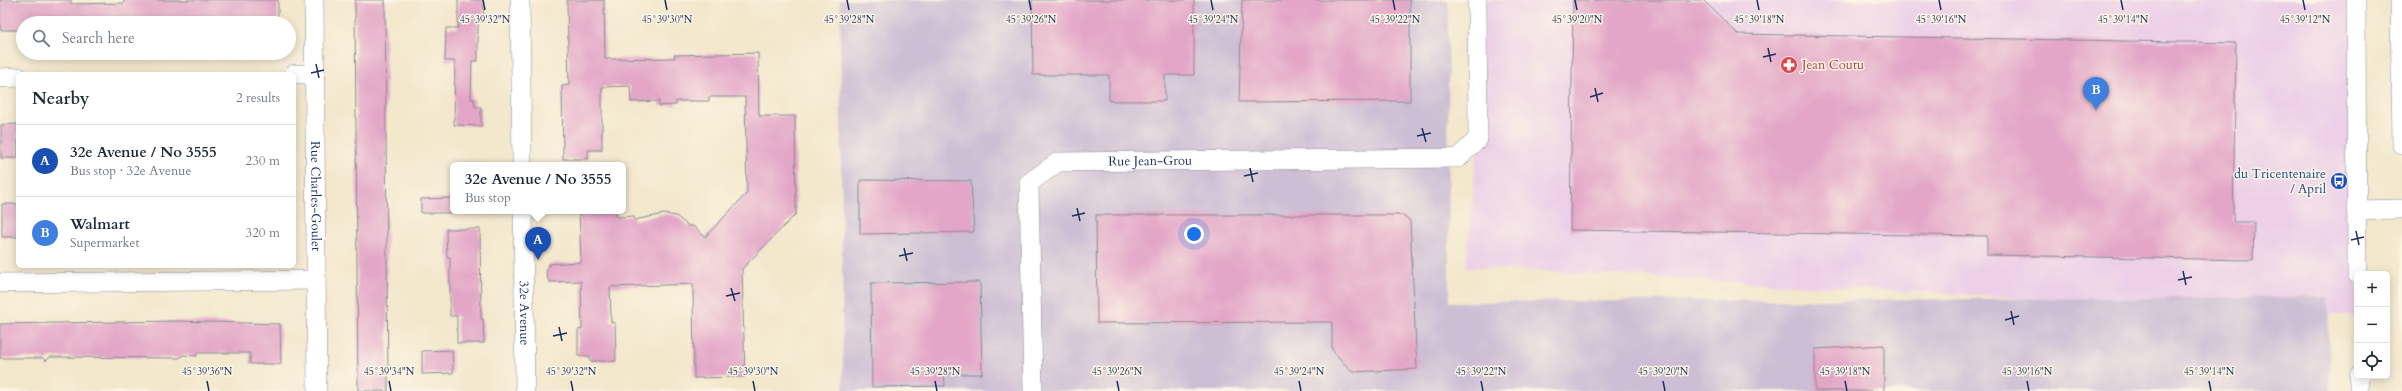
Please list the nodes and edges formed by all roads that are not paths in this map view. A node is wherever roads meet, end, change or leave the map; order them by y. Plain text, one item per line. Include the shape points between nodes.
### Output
1 (314, 0) edge
2 (520, 0) edge
3 (1477, 0) edge
4 (2356, 0) edge
5 (2400, 0) edge
6 (296, 74) edge
7 (315, 74) junction
8 (16, 77) edge
9 (0, 78) edge
10 (2402, 145) edge
11 (522, 162) edge
12 (2402, 209) edge
13 (2356, 210) junction
14 (523, 214) edge
15 (2357, 271) edge
16 (316, 280) junction
17 (0, 284) edge
18 (2359, 379) edge
19 (316, 391) edge
20 (525, 391) edge
21 (1033, 391) edge
22 (2359, 391) edge

1 - 7 street, Rue Charles-Goulet
2 - 11 street
3 - 21 street, Rue Jean-Grou via 1478,139 1458,158 1058,162 1029,183
4 - 13 street
5 - 10 street
6 - 7 street
7 - 16 street, Rue Charles-Goulet
8 - 9 street
12 - 13 street
13 - 15 street
14 - 20 street, 32e Avenue
16 - 17 street
16 - 19 street, Rue Charles-Goulet
18 - 22 street

